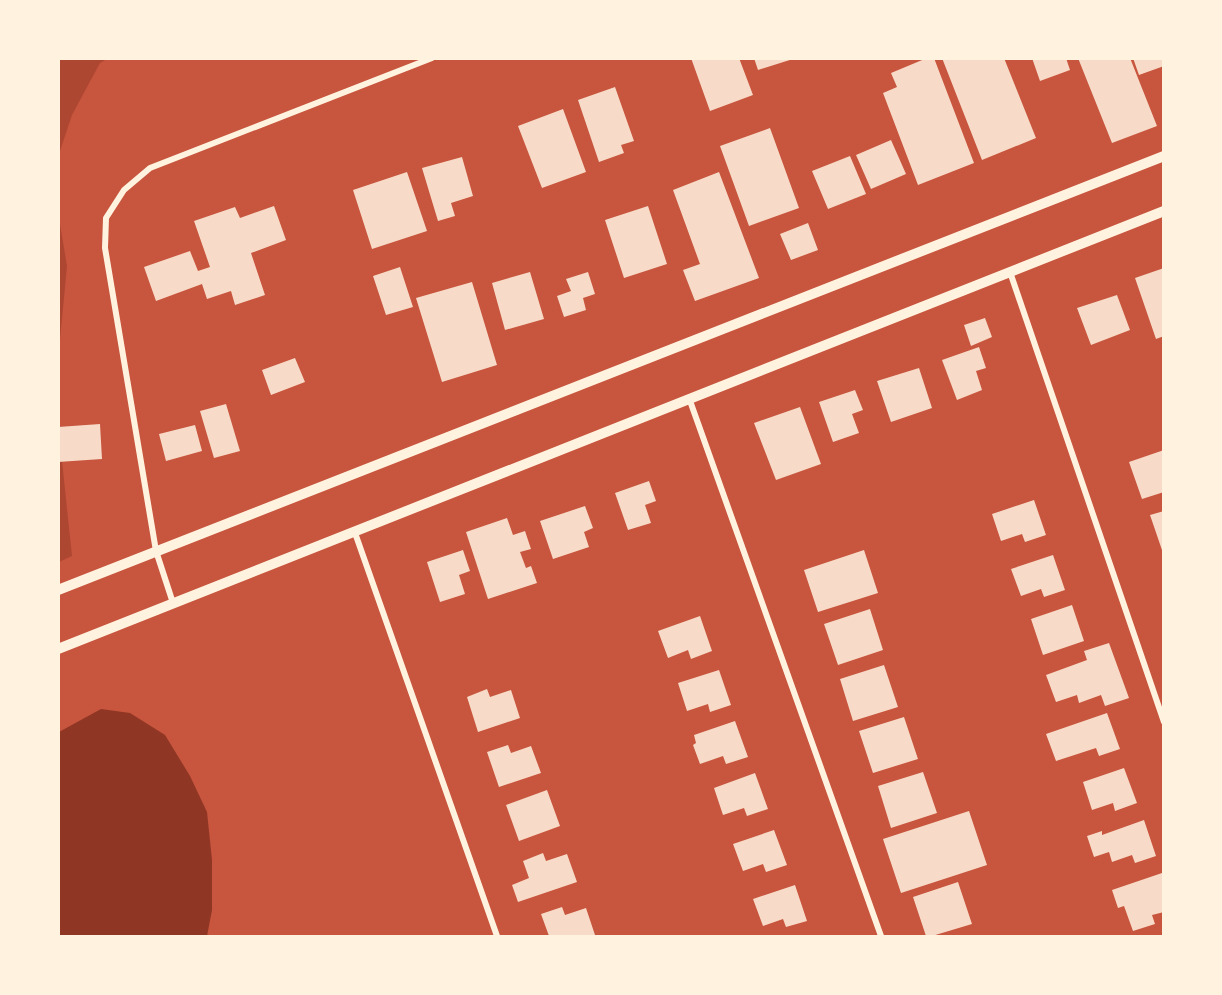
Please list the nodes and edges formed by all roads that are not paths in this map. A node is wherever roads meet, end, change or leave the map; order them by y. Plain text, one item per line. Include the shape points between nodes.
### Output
1 (432, 58) edge
2 (1164, 156) edge
3 (1164, 211) edge
4 (1010, 272) junction
5 (689, 398) junction
6 (354, 530) junction
7 (156, 551) junction
8 (58, 590) edge
9 (173, 603) junction
10 (58, 649) edge
11 (1164, 722) edge
12 (497, 936) edge
13 (881, 936) edge

1 - 7 street via 150,168 124,190 106,218 105,248
2 - 7 street
3 - 4 street
4 - 5 street
4 - 11 street
5 - 6 street
5 - 13 street
6 - 9 street
6 - 12 street
7 - 8 street
7 - 9 street
9 - 10 street

